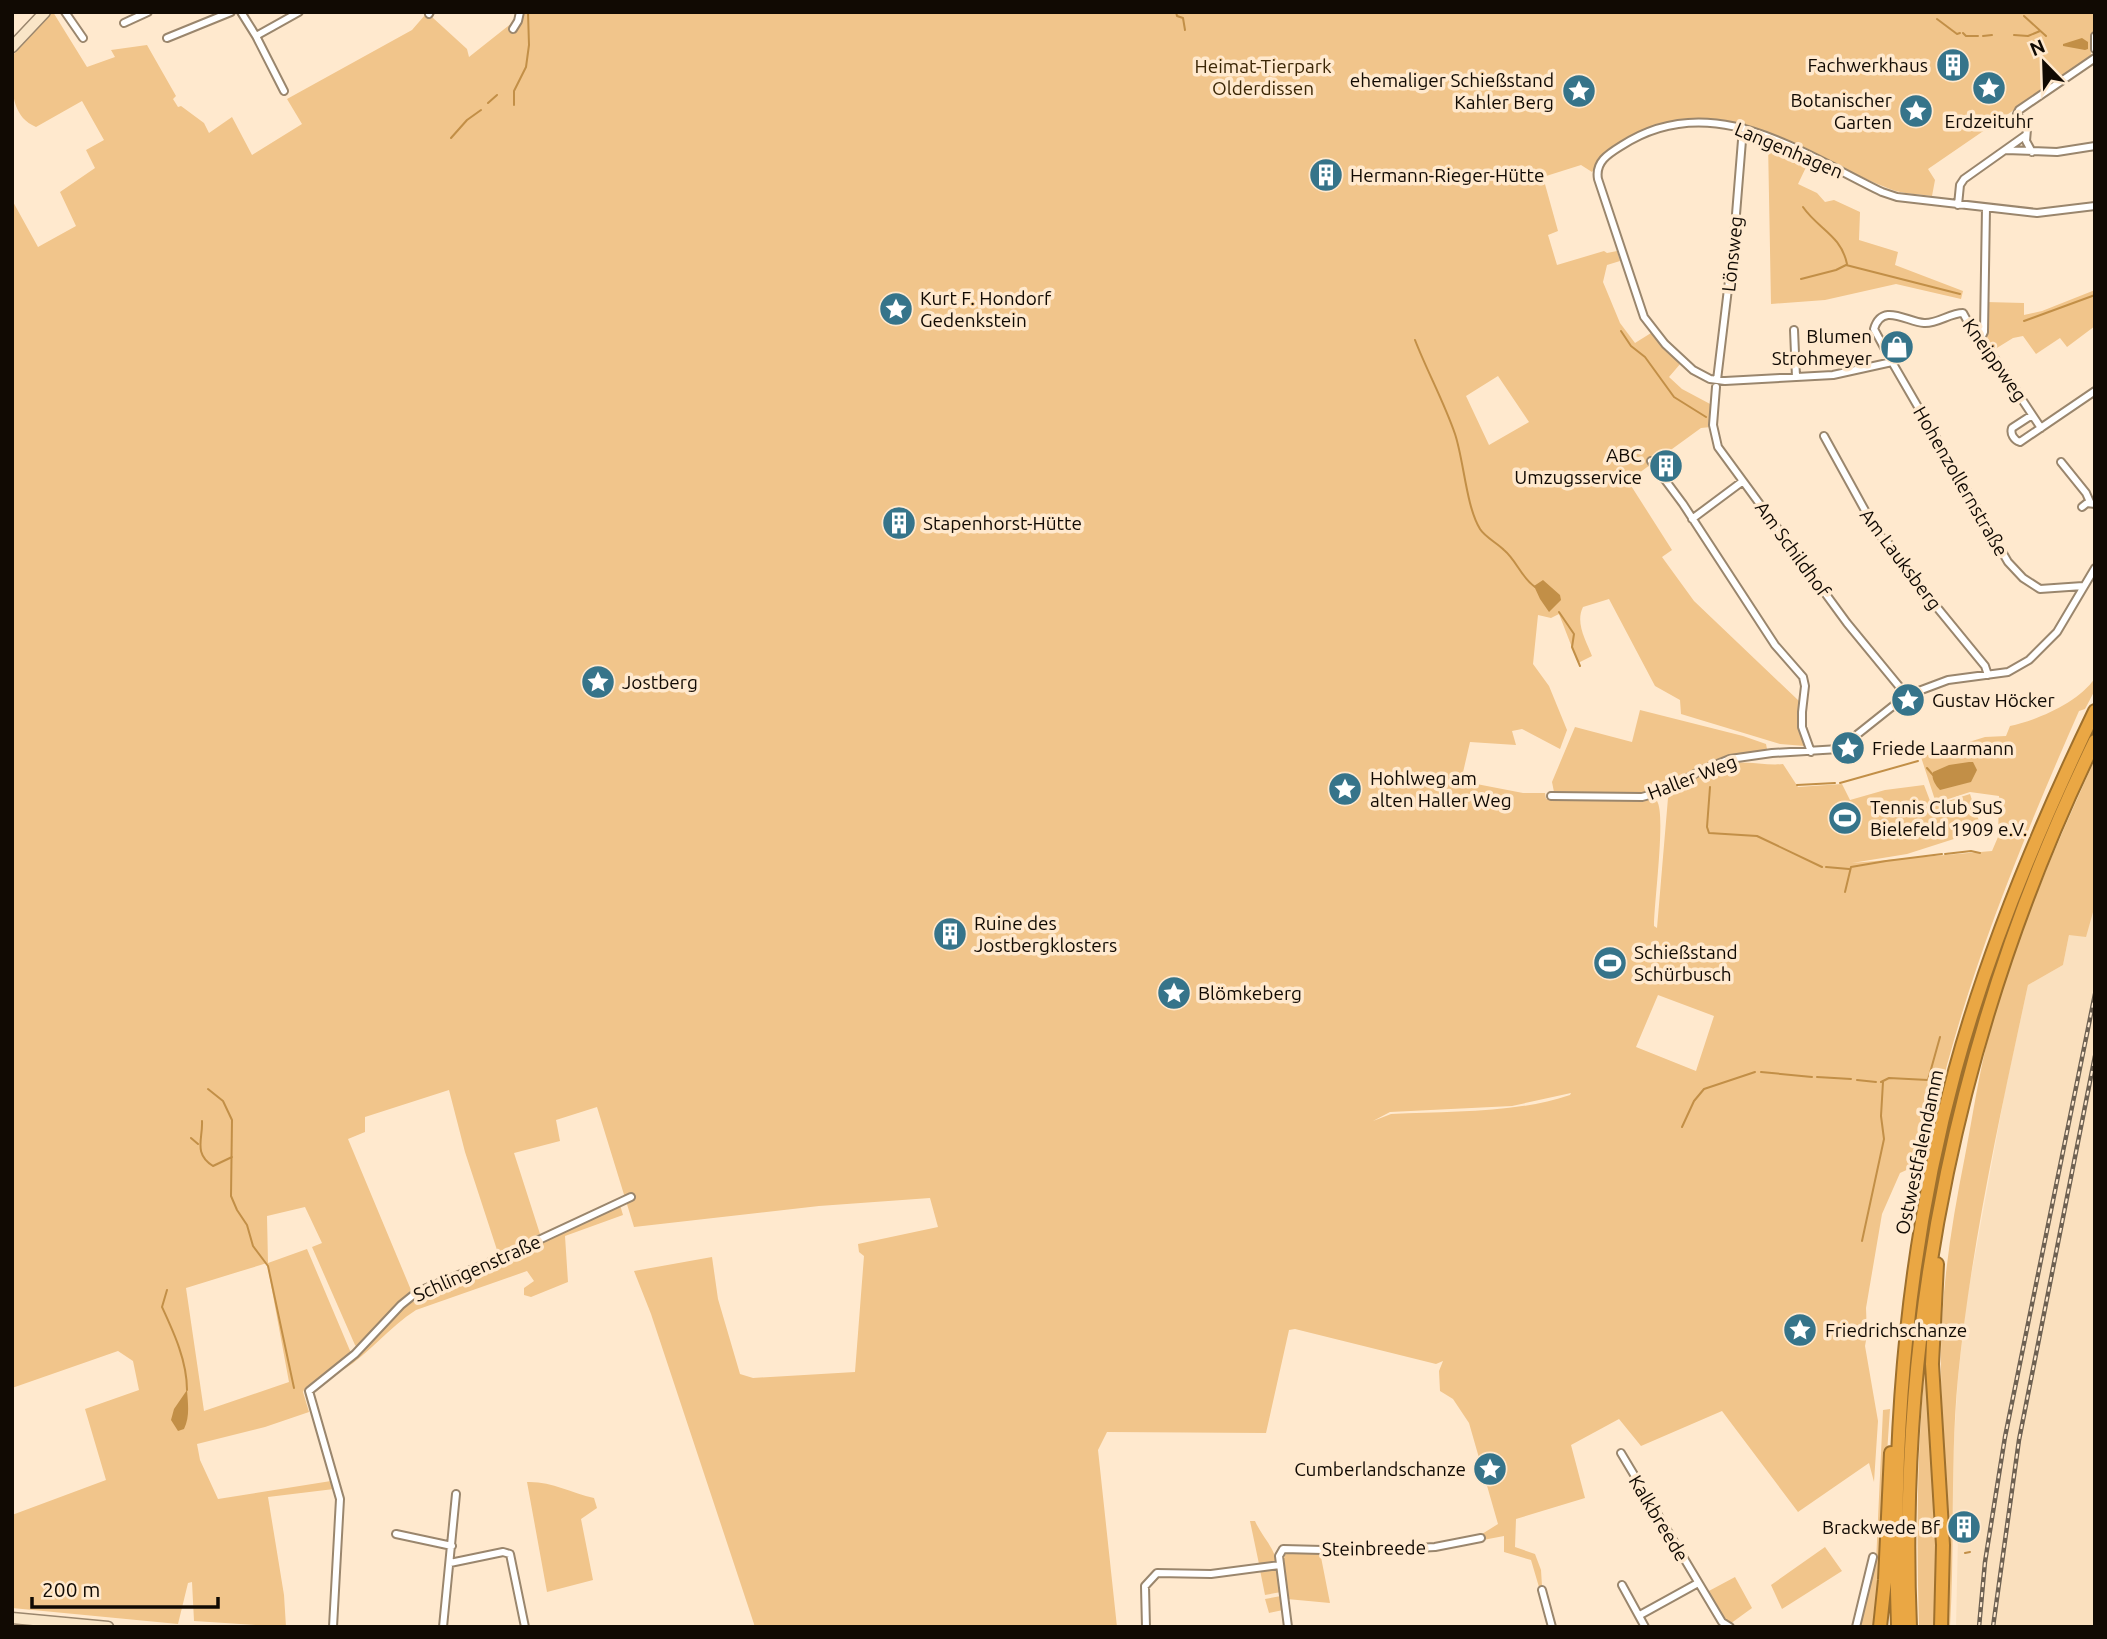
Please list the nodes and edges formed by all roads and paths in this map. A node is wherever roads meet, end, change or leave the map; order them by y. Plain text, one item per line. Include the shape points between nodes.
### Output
1 (45, 12) edge
2 (65, 12) edge
3 (148, 12) edge
4 (231, 12) edge
5 (241, 12) edge
6 (299, 12) edge
7 (520, 12) edge
8 (124, 23) dead end
9 (513, 29) dead end
10 (256, 36) junction
11 (2095, 36) edge
12 (83, 38) dead end
13 (167, 38) dead end
14 (12, 47) edge
15 (2095, 49) edge
16 (2095, 58) edge
17 (284, 91) dead end
18 (1742, 128) junction
19 (2026, 135) junction
20 (2095, 146) edge
21 (2004, 150) junction
22 (2032, 152) junction
23 (1958, 205) junction
24 (2095, 206) edge
25 (1986, 208) junction
26 (1899, 315) joint
27 (1794, 330) dead end
28 (1981, 338) junction
29 (1892, 362) junction
30 (1796, 377) junction
31 (1717, 384) junction
32 (2095, 391) edge
33 (2032, 415) junction
34 (2041, 428) junction
35 (1824, 436) dead end
36 (1651, 461) dead end
37 (2061, 462) dead end
38 (1743, 481) junction
39 (2092, 503) edge
40 (2081, 507) dead end
41 (1692, 519) junction
42 (2095, 568) edge
43 (2083, 586) junction
44 (1988, 675) junction
45 (1907, 696) junction
46 (2095, 711) edge
47 (2095, 741) edge
48 (1811, 752) junction
49 (1551, 796) dead end
50 (1977, 1047) junction
51 (631, 1197) dead end
52 (1910, 1307) junction
53 (1621, 1453) dead end
54 (456, 1494) dead end
55 (396, 1534) dead end
56 (1481, 1538) dead end
57 (452, 1546) junction
58 (1872, 1557) dead end
59 (450, 1563) junction
60 (1280, 1565) junction
61 (1698, 1583) junction
62 (1622, 1584) dead end
63 (1542, 1590) dead end
64 (1640, 1615) junction
65 (12, 1618) edge
66 (108, 1627) edge
67 (333, 1627) edge
68 (443, 1627) edge
69 (524, 1627) edge
70 (1146, 1627) edge
71 (1288, 1627) edge
72 (1552, 1627) edge
73 (1646, 1627) edge
74 (1730, 1627) edge
75 (1856, 1627) edge
76 (1880, 1627) edge
77 (1898, 1627) edge
78 (1910, 1627) edge
79 (1941, 1627) edge

1 - 14 main road
2 - 12 street
3 - 8 street
4 - 13 street
5 - 10 street
6 - 10 street
7 - 9 street
10 - 17 street
11 - 15 street
16 - 19 street via 2019,110
18 - 23 street, Langenhagen via 1889,195
18 - 31 street, Lönsweg
18 - 31 street, Langenhagen via 1716,122 1663,127 1628,141 1599,164 1598,178 1644,317 1690,368
19 - 21 street
19 - 22 street
20 - 22 street
21 - 22 street
21 - 23 street via 1961,181
23 - 25 street, Langenhagen
24 - 25 street, Langenhagen via 2046,213
25 - 28 street
26 - 28 street, Kneippweg via 1927,323 1963,313
26 - 29 street, Hohenzollernstraße via 1881,317 1874,329
27 - 30 street
28 - 33 street, Kneippweg
29 - 30 street via 1842,374
29 - 43 street, Hohenzollernstraße via 2008,562 2040,589
30 - 31 street
31 - 38 street, Am Schildhof via 1715,440
32 - 34 street
33 - 34 street, Kneippweg
33 - 34 street via 2012,428 2015,439 2020,442
35 - 44 street, Am Lauksberg via 1878,534
36 - 41 street
37 - 39 street
38 - 41 street
38 - 45 street, Am Schildhof
39 - 40 street
41 - 48 street via 1775,645 1803,677 1802,727
42 - 43 street, Haller Weg
43 - 44 street, Haller Weg via 2057,632 2036,655 2015,670
44 - 45 street, Haller Weg via 1948,680
45 - 48 street, Haller Weg via 1839,749
46 - 52 highway, Ostwestfalendamm via 2036,839 1982,982 1937,1145
47 - 50 highway, Ostwestfalendamm via 2019,918
48 - 49 street, Haller Weg via 1730,759 1642,797
50 - 78 highway, Ostwestfalendamm via 1941,1194 1920,1331 1910,1459
50 - 79 highway via 1940,1231 1936,1273 1932,1364 1942,1523
51 - 67 street, Schlingenstraße via 417,1292 355,1354 309,1391 340,1499
52 - 76 highway via 1901,1340 1895,1398
52 - 77 highway, Ostwestfalendamm via 1899,1453
53 - 61 street, Kalkbreede
54 - 57 street
55 - 57 street
56 - 60 street, Steinbreede via 1435,1547 1362,1551 1287,1547 1280,1551
57 - 59 street
58 - 75 street
59 - 68 street
59 - 69 street via 510,1554
60 - 70 street via 1211,1574 1157,1573 1146,1587
60 - 71 street
61 - 64 street, Kalkbreede
61 - 74 street, Kalkbreede via 1722,1622
62 - 64 street
63 - 72 street
64 - 73 street
65 - 66 main road

